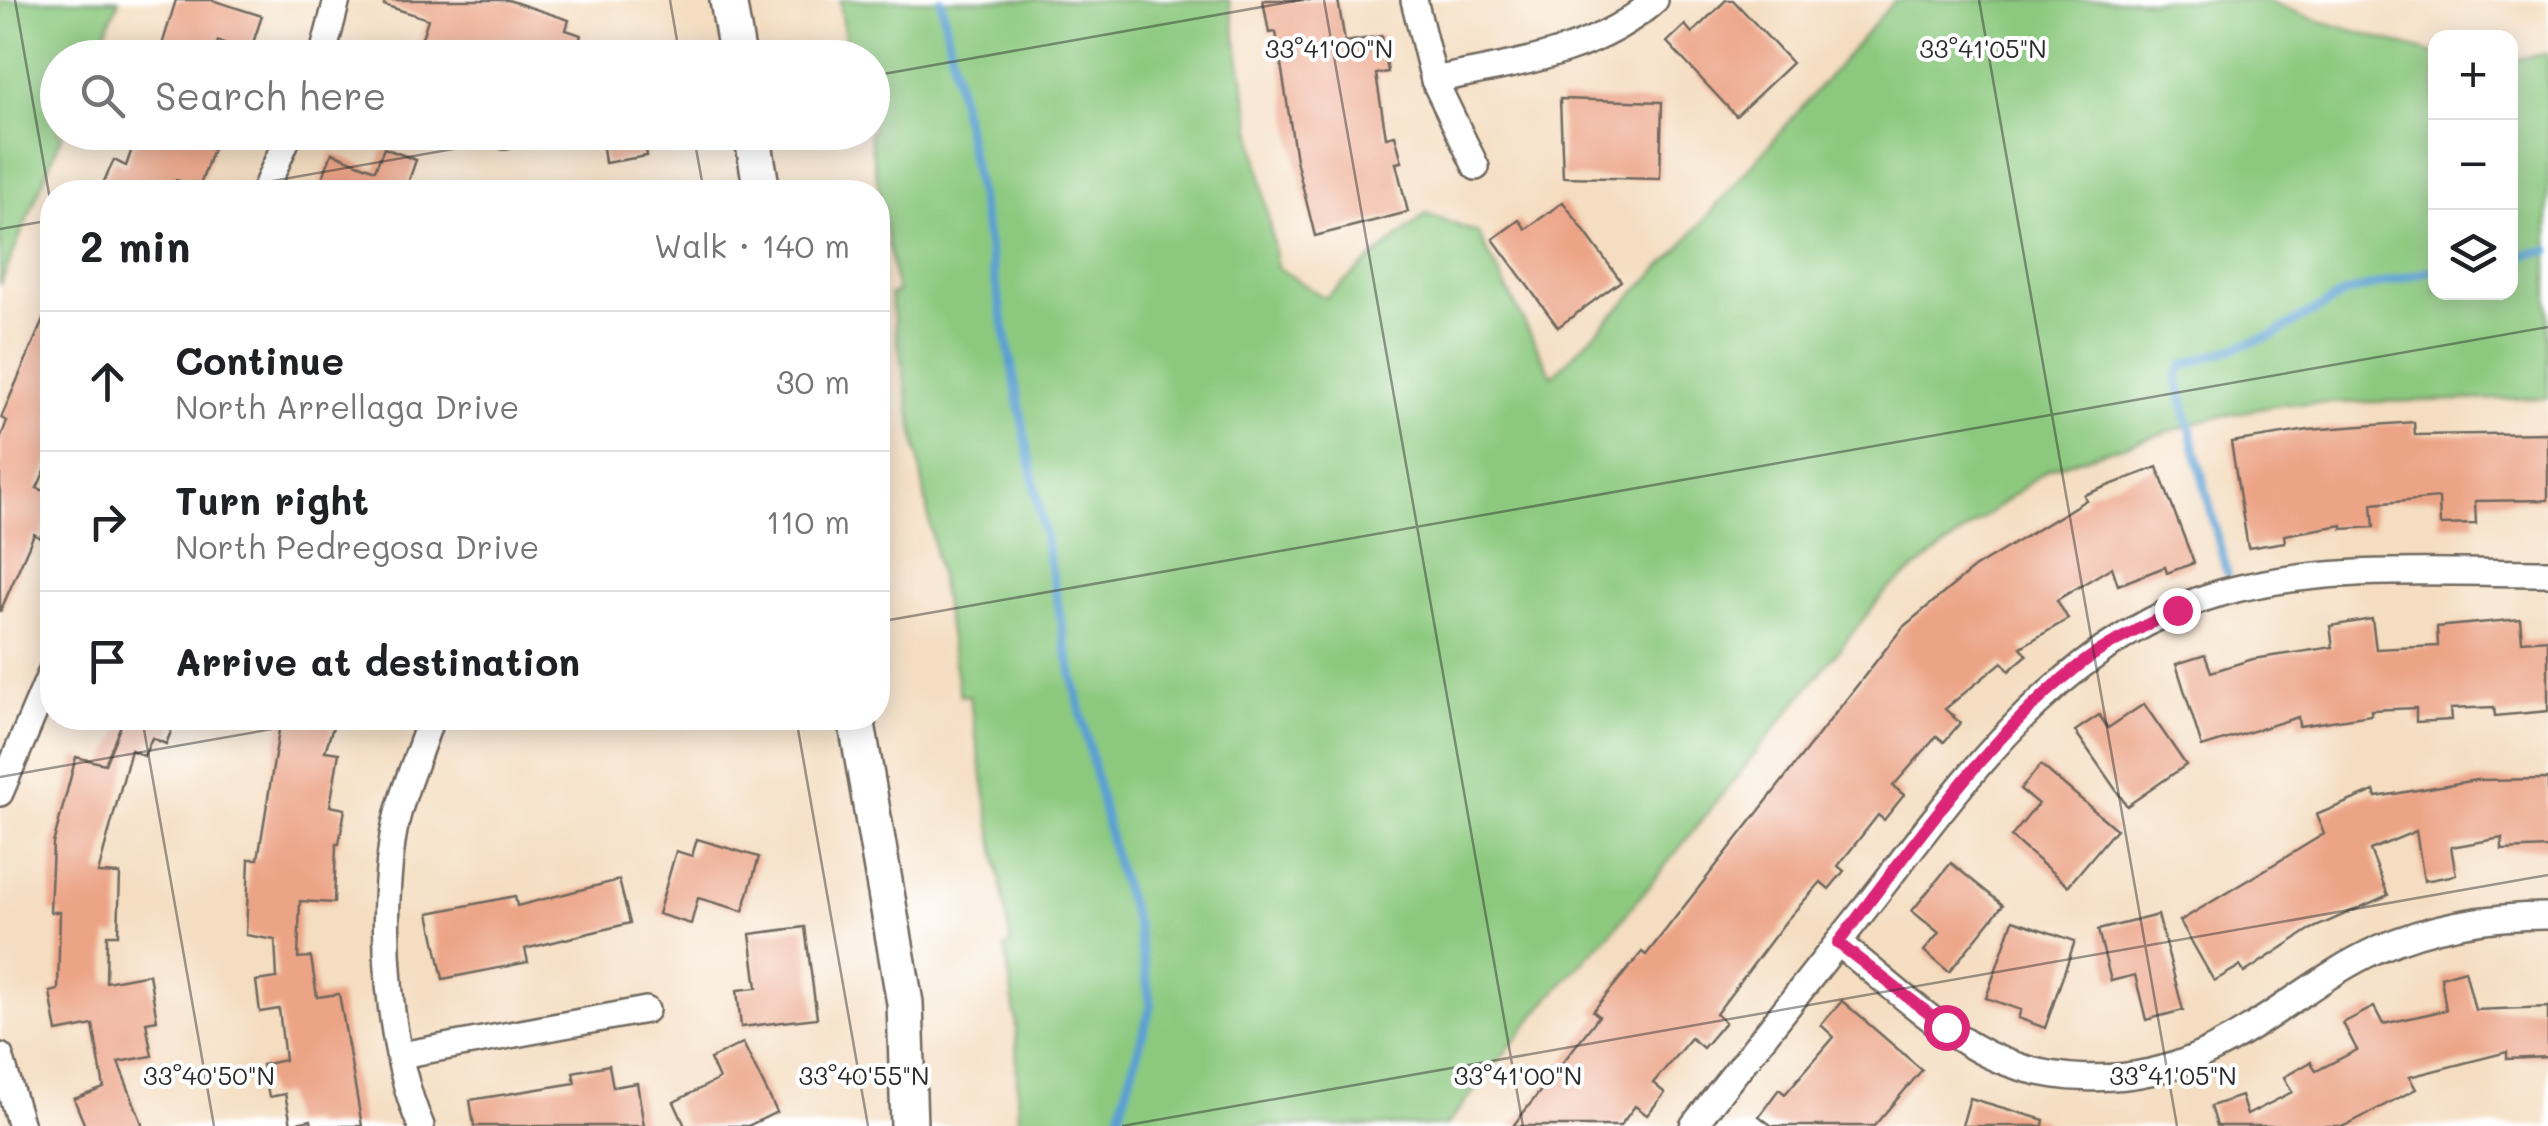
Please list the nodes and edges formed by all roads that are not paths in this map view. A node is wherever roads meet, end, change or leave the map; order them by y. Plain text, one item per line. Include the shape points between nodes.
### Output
1 (337, 0) edge
2 (728, 0) edge
3 (1414, 0) edge
4 (1655, 0) edge
5 (327, 40) edge
6 (735, 40) edge
7 (1434, 80) junction
8 (282, 150) edge
9 (755, 150) edge
10 (1476, 168) dead end
11 (269, 180) edge
12 (760, 180) edge
13 (2548, 573) edge
14 (40, 699) edge
15 (427, 730) edge
16 (858, 730) edge
17 (0, 794) edge
18 (2548, 916) edge
19 (1838, 943) junction
20 (646, 1010) dead end
21 (401, 1055) junction
22 (0, 1056) edge
23 (20, 1126) edge
24 (421, 1126) edge
25 (909, 1126) edge
26 (1693, 1126) edge

1 - 5 street
2 - 6 street
3 - 7 street
4 - 7 street via 1576,48
7 - 10 street
8 - 11 street
9 - 12 street
13 - 19 street via 2325,573 2222,593 2128,634 2079,665 1980,761
14 - 17 street
15 - 21 street via 392,840 386,948
16 - 25 street via 905,1003
18 - 19 street via 2470,920 2429,930 2349,963 2205,1054 2105,1078 2036,1070 1970,1045
19 - 26 street
20 - 21 street
21 - 24 street
22 - 23 street

